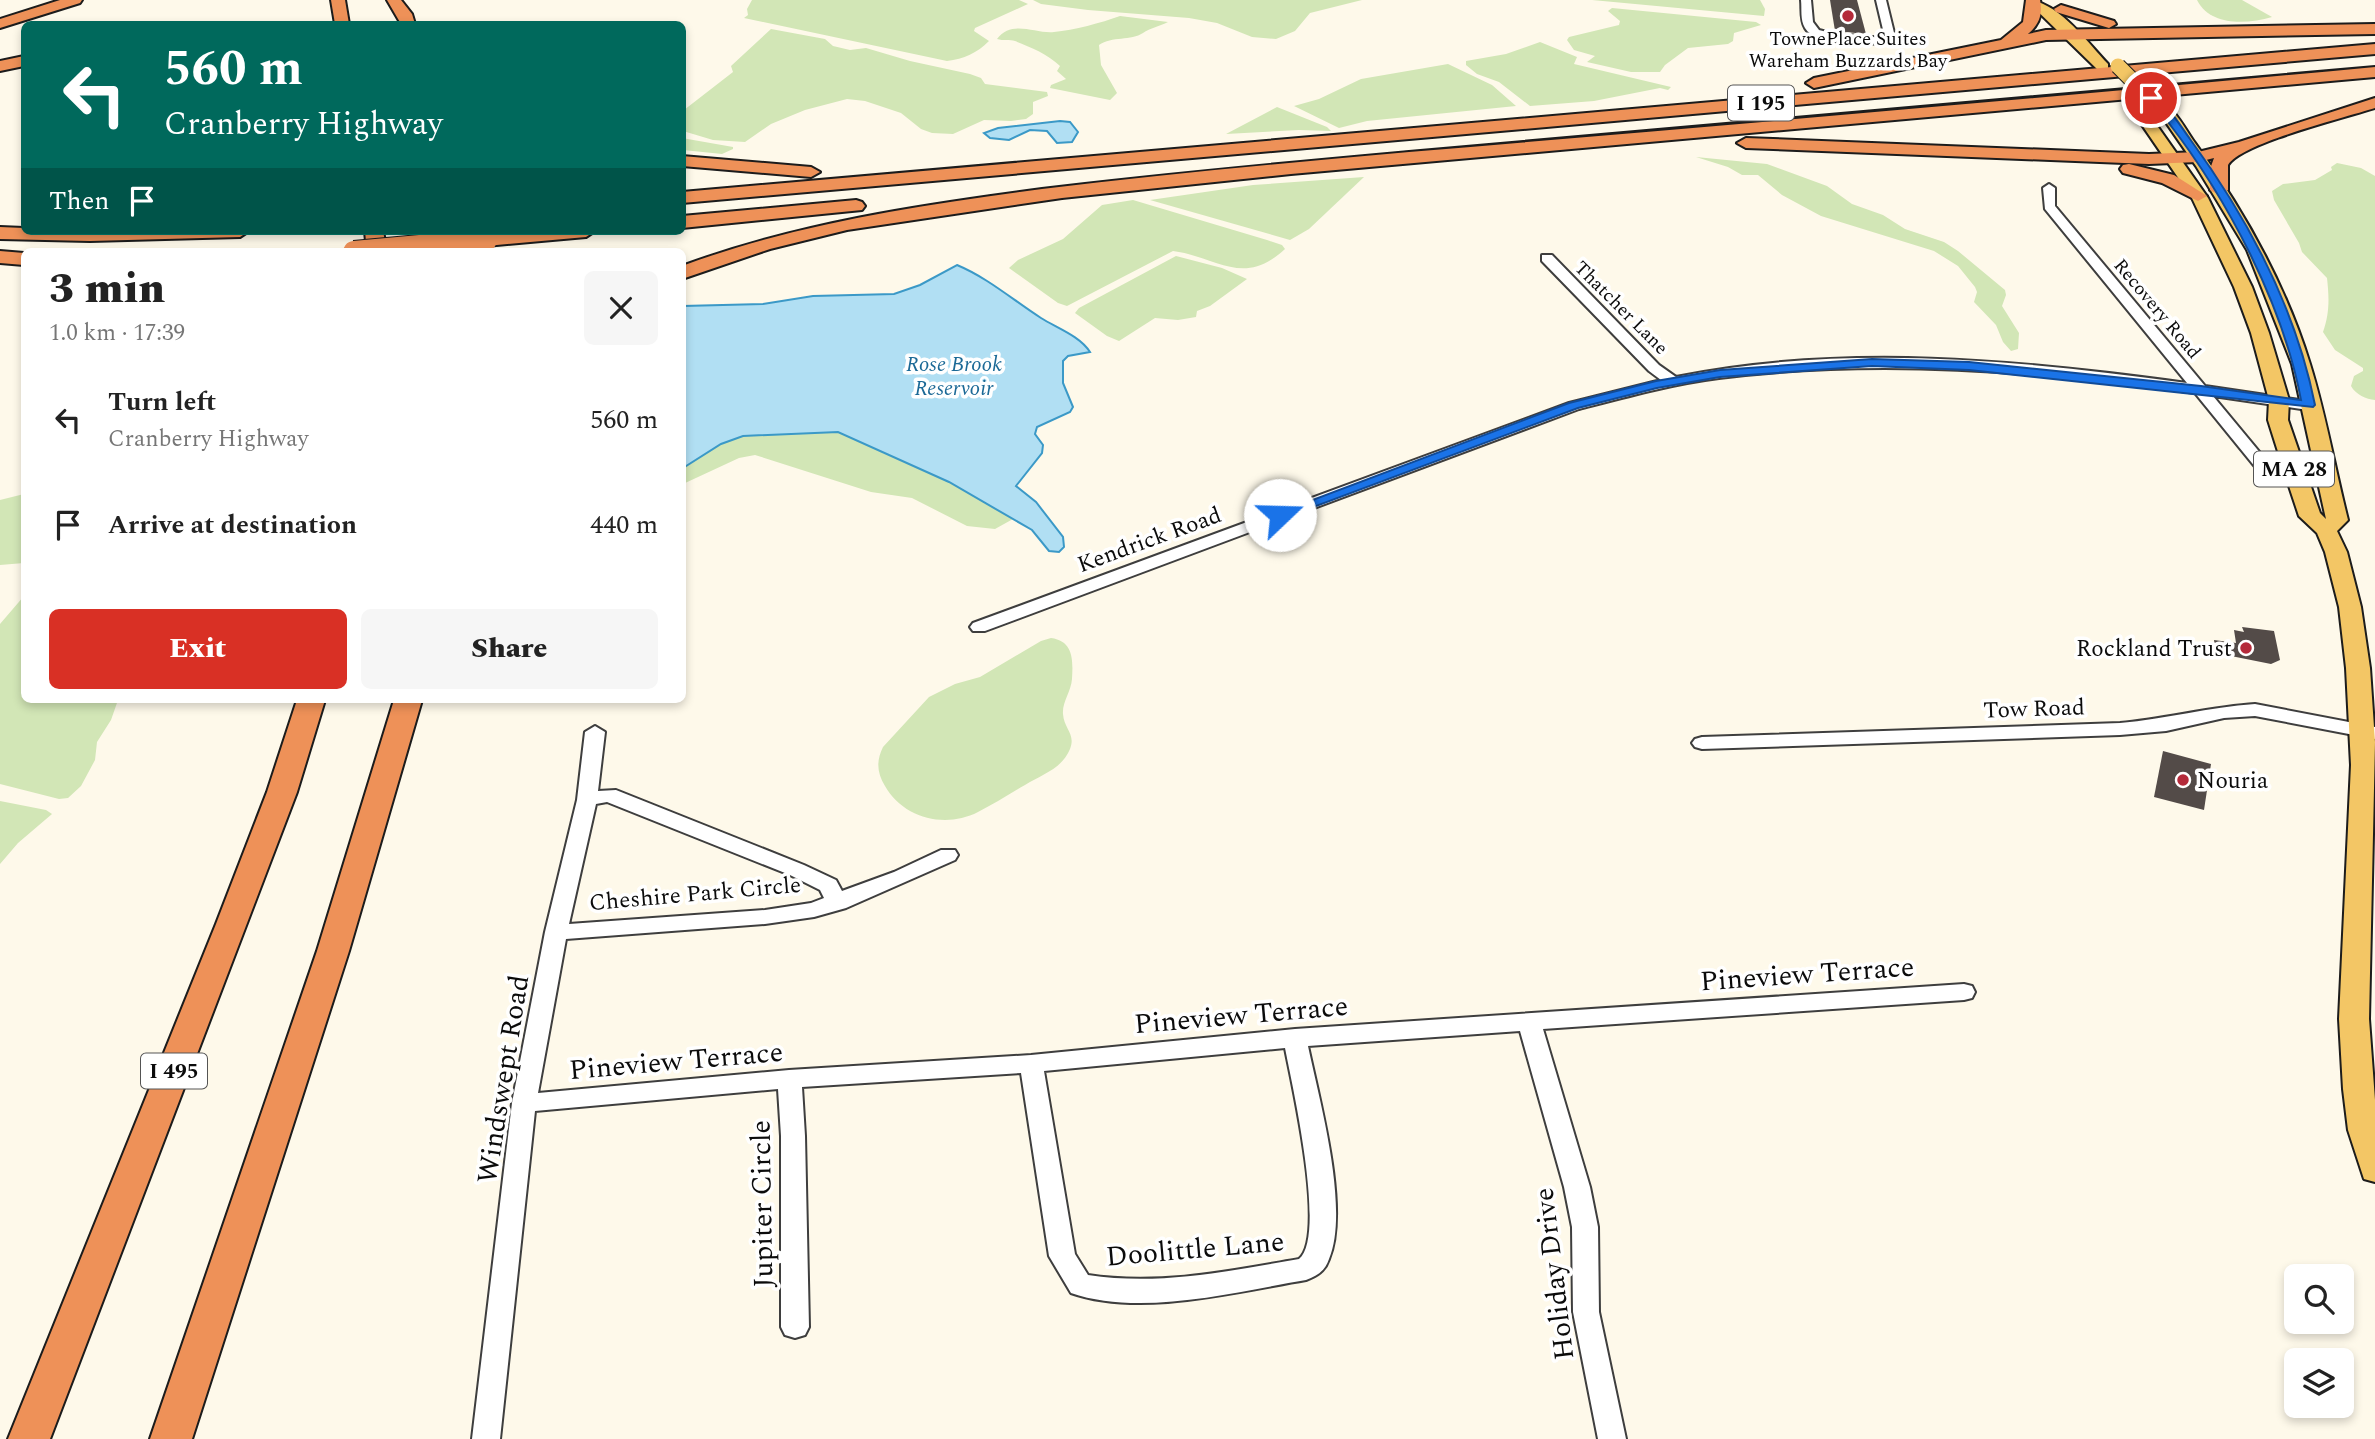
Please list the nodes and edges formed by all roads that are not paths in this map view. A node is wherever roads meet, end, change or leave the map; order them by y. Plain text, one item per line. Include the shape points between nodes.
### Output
1 (75, 0) edge
2 (338, 0) edge
3 (394, 0) edge
4 (1806, 0) edge
5 (1881, 0) edge
6 (2033, 0) edge
7 (2056, 4) edge
8 (342, 21) edge
9 (398, 21) edge
10 (407, 21) edge
11 (0, 24) edge
12 (2375, 29) edge
13 (2185, 31) junction
14 (2077, 33) junction
15 (1986, 48) junction
16 (2375, 49) edge
17 (21, 62) edge
18 (0, 66) edge
19 (2375, 72) edge
20 (2375, 103) edge
21 (1506, 125) junction
22 (1551, 145) junction
23 (2244, 146) junction
24 (1153, 156) junction
25 (2050, 157) junction
26 (2198, 157) junction
27 (2174, 159) junction
28 (686, 161) edge
29 (1152, 182) junction
30 (2049, 188) dead end
31 (2219, 190) junction
32 (2198, 196) junction
33 (686, 198) edge
34 (686, 222) edge
35 (0, 233) edge
36 (21, 233) edge
37 (542, 235) edge
38 (398, 248) edge
39 (0, 257) edge
40 (1547, 258) dead end
41 (21, 259) edge
42 (686, 271) edge
43 (1672, 381) junction
44 (2201, 389) junction
45 (2279, 400) junction
46 (2308, 405) junction
47 (2276, 481) dead end
48 (2326, 530) junction
49 (979, 627) dead end
50 (310, 703) edge
51 (407, 703) edge
52 (595, 732) dead end
53 (2371, 735) edge
54 (1702, 743) dead end
55 (587, 800) junction
56 (2369, 826) edge
57 (948, 855) dead end
58 (838, 903) junction
59 (556, 932) junction
60 (1965, 992) dead end
61 (1529, 1022) junction
62 (1295, 1038) junction
63 (1031, 1064) junction
64 (789, 1079) junction
65 (524, 1103) junction
66 (2375, 1170) edge
67 (795, 1327) dead end
68 (29, 1439) edge
69 (172, 1439) edge
70 (485, 1439) edge
71 (1612, 1439) edge

1 - 11 highway
2 - 8 highway
3 - 9 highway
3 - 10 highway
4 - 5 street via 1814,32 1891,41
6 - 14 main road, MA 28
6 - 15 highway via 2036,13 2025,30
7 - 13 highway via 2117,26
7 - 14 main road, MA 28
12 - 13 highway
13 - 14 highway
14 - 15 highway
14 - 26 main road, MA 28, bridge via 2170,118
14 - 27 main road, MA 28
15 - 21 highway via 1773,91
16 - 21 highway, I 195
17 - 18 highway
19 - 22 highway, I 195
20 - 23 highway
21 - 24 highway, I 195
22 - 25 highway via 1716,141
22 - 29 highway, I 195
23 - 26 highway
23 - 31 highway via 2224,156 2218,165
24 - 28 highway via 897,173 771,170
24 - 33 highway
25 - 27 highway
25 - 32 highway via 2158,176
26 - 27 highway
26 - 31 main road, MA 28
27 - 32 main road, MA 28
29 - 34 highway
29 - 42 highway via 862,221 771,242
30 - 44 street, Recovery Road via 2049,206
31 - 46 main road, MA 28 via 2255,250 2301,364
32 - 45 main road, MA 28 via 2243,287
35 - 36 highway
37 - 38 highway, bridge
39 - 41 highway
40 - 43 street, Thatcher Lane
43 - 44 street, Kendrick Road via 1872,362 2016,369
43 - 49 street, Kendrick Road via 1574,406
44 - 45 street, Kendrick Road
44 - 47 street, Recovery Road
45 - 46 street, Kendrick Road
45 - 48 main road, MA 28 via 2278,420 2310,516
46 - 48 main road, MA 28 via 2337,520
48 - 53 main road, MA 28 via 2350,607
50 - 68 highway, I 495 via 232,924
51 - 69 highway via 333,951
52 - 55 street, Windswept Road
53 - 54 street, Tow Road via 2280,713 2239,710 2120,729
53 - 56 main road, MA 28
55 - 58 street, Cheshire Park Circle via 609,795 797,870 828,885
55 - 59 street, Windswept Road
56 - 66 main road, MA 28 via 2354,1019 2358,1088
57 - 58 street, Cheshire Park Circle
58 - 59 street, Cheshire Park Circle via 765,917
59 - 65 street, Windswept Road
60 - 61 street, Pineview Terrace
61 - 62 street, Pineview Terrace
61 - 71 street, Holiday Drive via 1585,1227 1586,1312
62 - 63 street, Pineview Terrace
62 - 63 street, Doolittle Lane via 1323,1199 1317,1260 1306,1269 1158,1289 1104,1290 1080,1285 1070,1272 1062,1256
63 - 64 street, Pineview Terrace
64 - 65 street, Pineview Terrace
64 - 67 street, Jupiter Circle
65 - 70 street, Windswept Road

